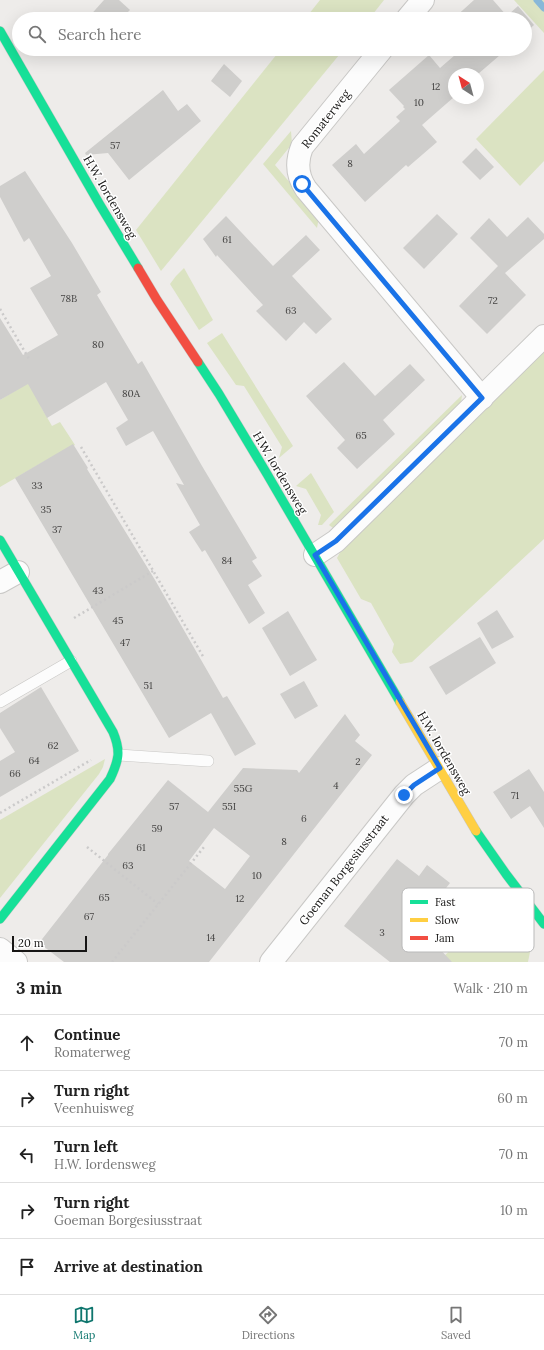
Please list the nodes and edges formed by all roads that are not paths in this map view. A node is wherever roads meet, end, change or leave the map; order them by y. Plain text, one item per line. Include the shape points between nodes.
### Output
1 (423, 0) edge
2 (413, 12) edge
3 (0, 31) edge
4 (12, 52) edge
5 (14, 56) edge
6 (376, 56) edge
7 (544, 336) edge
8 (482, 398) junction
9 (0, 540) edge
10 (315, 555) junction
11 (9, 577) edge
12 (71, 661) junction
13 (0, 702) edge
14 (118, 750) junction
15 (208, 760) dead end
16 (440, 768) junction
17 (515, 888) edge
18 (534, 912) edge
19 (0, 920) edge
20 (544, 924) edge
21 (0, 949) edge
22 (16, 962) edge
23 (271, 962) edge

1 - 2 street
3 - 4 main road, H.W. Iordensweg
5 - 10 main road, H.W. Iordensweg via 156,300 220,394
6 - 8 street, Romaterweg via 302,147 298,173 306,189
7 - 8 street
8 - 10 street via 336,541
9 - 11 main road
10 - 16 main road, H.W. Iordensweg
11 - 12 main road via 53,630
12 - 13 lane
12 - 14 main road via 113,732
14 - 15 lane
14 - 19 main road via 116,767 110,779
16 - 17 main road, H.W. Iordensweg via 470,821
16 - 23 street, Goeman Borgesiusstraat via 404,795
18 - 20 main road, H.W. Iordensweg
21 - 22 street

